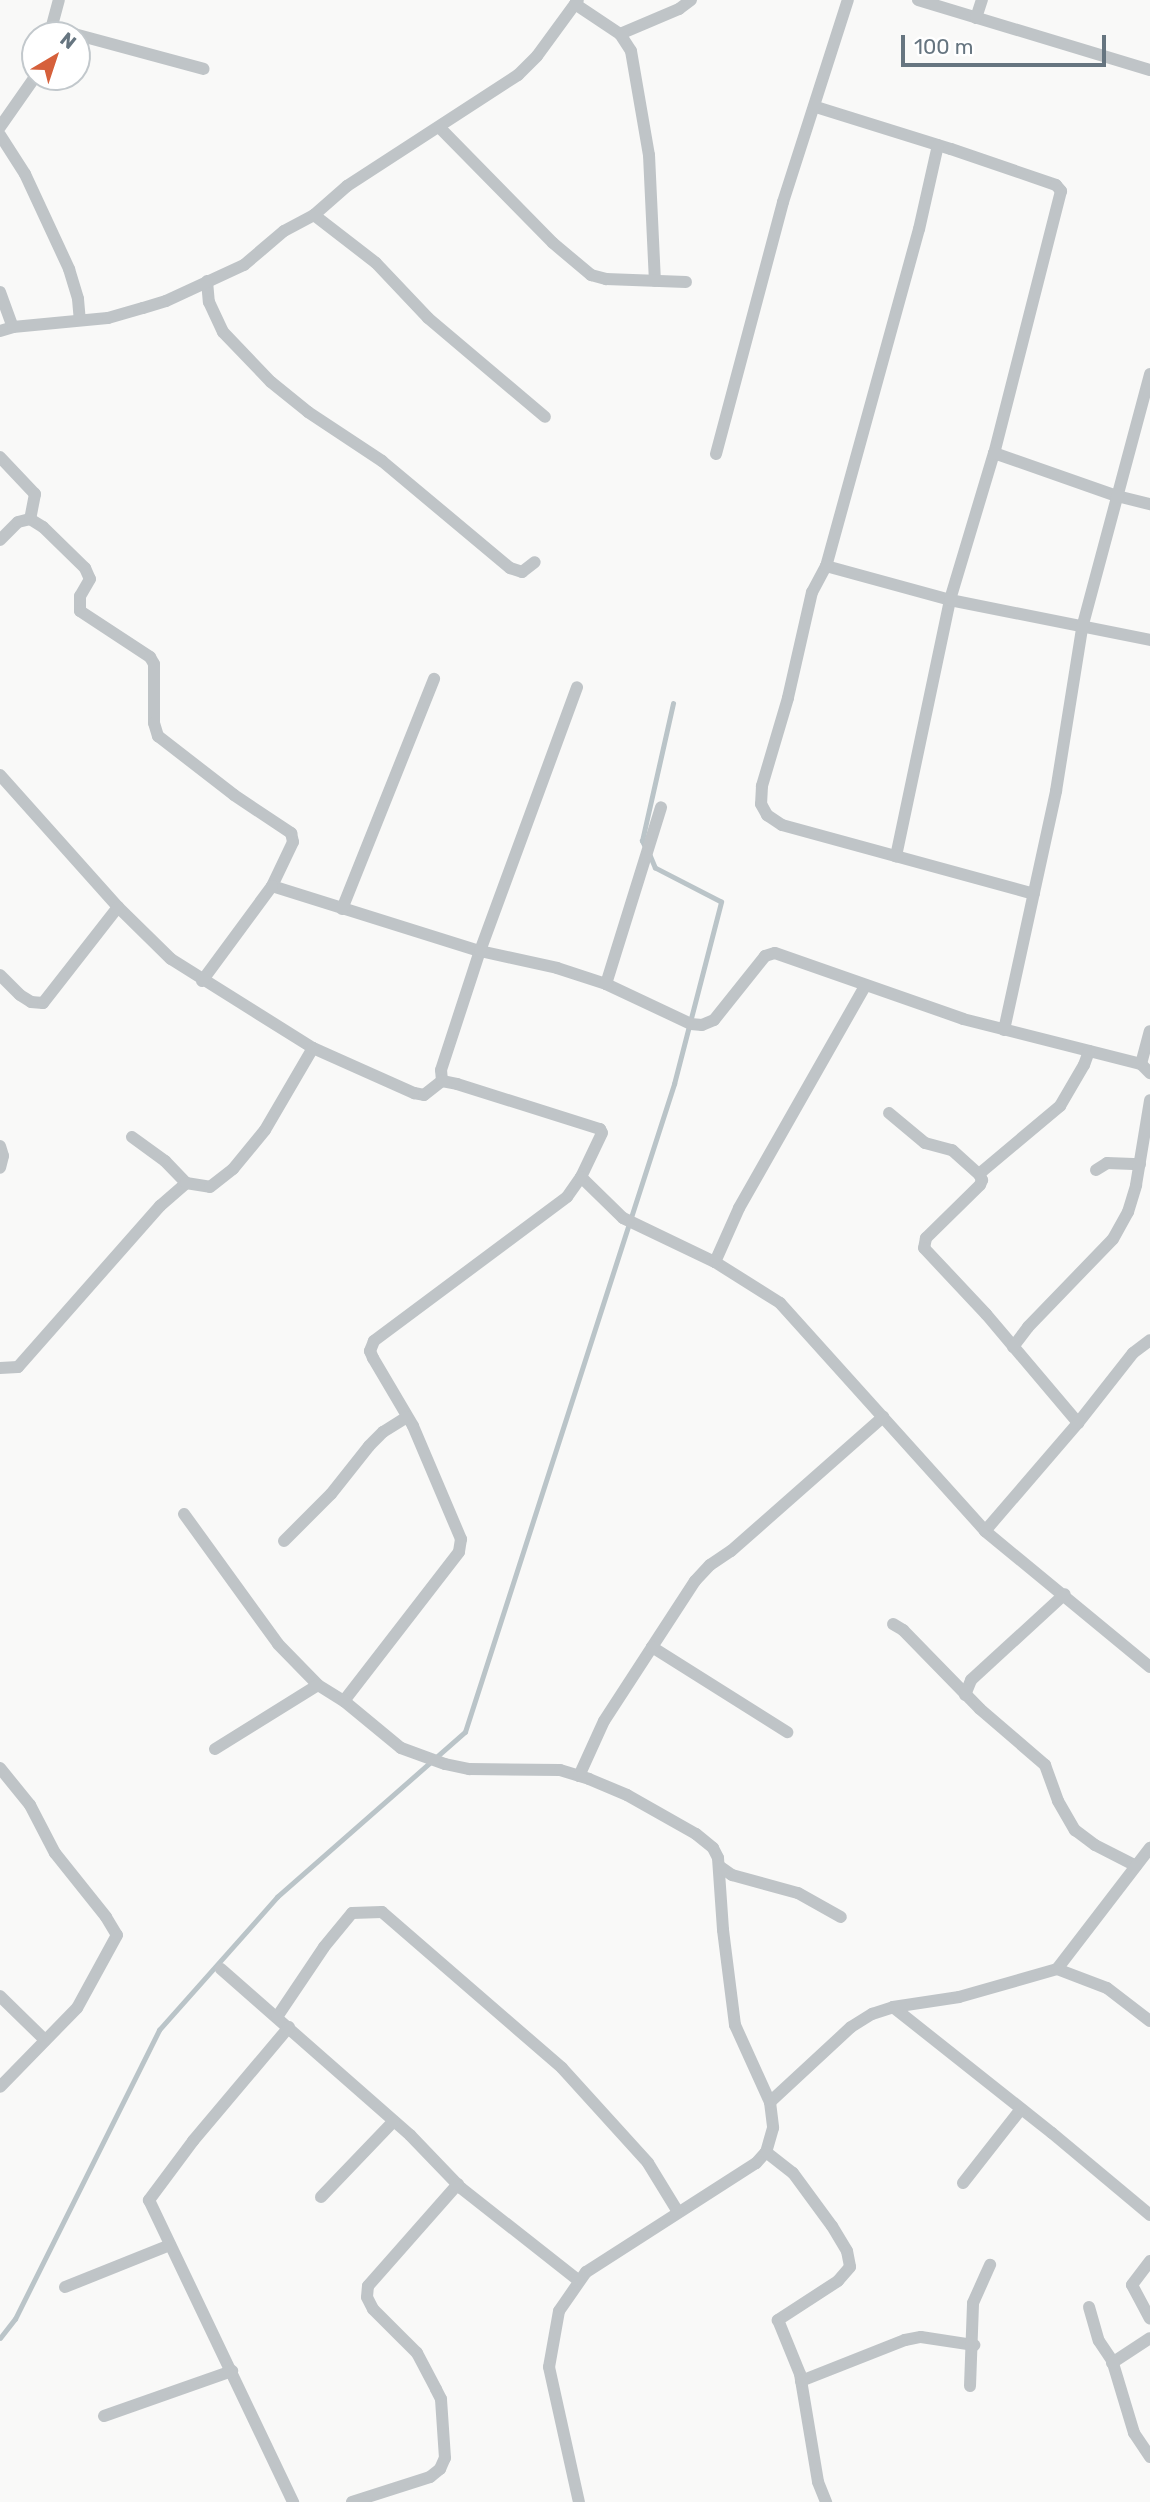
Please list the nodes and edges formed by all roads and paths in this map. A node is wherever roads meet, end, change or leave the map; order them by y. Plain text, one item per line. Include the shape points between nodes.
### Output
1 (59, 0) edge
2 (691, 0) edge
3 (849, 0) edge
4 (918, 0) edge
5 (982, 0) edge
6 (577, 2) edge
7 (976, 18) junction
8 (54, 21) edge
9 (620, 34) junction
10 (91, 41) edge
11 (204, 69) dead end
12 (1150, 70) edge
13 (25, 91) edge
14 (816, 107) junction
15 (0, 127) edge
16 (440, 128) junction
17 (0, 135) edge
18 (939, 145) junction
19 (314, 215) junction
20 (207, 281) junction
21 (655, 281) junction
22 (686, 282) dead end
23 (0, 292) edge
24 (80, 320) junction
25 (13, 327) junction
26 (0, 331) edge
27 (1150, 374) edge
28 (544, 417) dead end
29 (994, 453) junction
30 (716, 454) dead end
31 (0, 457) edge
32 (1117, 496) junction
33 (1150, 504) edge
34 (30, 519) junction
35 (0, 540) edge
36 (535, 562) dead end
37 (825, 566) junction
38 (950, 600) junction
39 (1082, 628) junction
40 (1150, 640) edge
41 (434, 679) dead end
42 (577, 687) dead end
43 (0, 775) edge
44 (661, 807) dead end
45 (897, 856) junction
46 (272, 886) junction
47 (1034, 894) junction
48 (118, 907) junction
49 (342, 909) junction
50 (480, 951) junction
51 (0, 975) edge
52 (202, 981) junction
53 (606, 984) junction
54 (865, 986) junction
55 (1004, 1030) junction
56 (1150, 1031) edge
57 (313, 1048) junction
58 (1089, 1051) junction
59 (1145, 1068) edge
60 (442, 1081) junction
61 (1150, 1100) edge
62 (889, 1113) dead end
63 (132, 1137) dead end
64 (0, 1146) edge
65 (1140, 1164) junction
66 (0, 1168) edge
67 (1096, 1170) dead end
68 (979, 1174) junction
69 (581, 1177) junction
70 (186, 1183) junction
71 (715, 1262) junction
72 (1150, 1340) edge
73 (1013, 1347) junction
74 (0, 1368) edge
75 (407, 1417) junction
76 (883, 1417) junction
77 (1078, 1423) junction
78 (184, 1514) dead end
79 (985, 1531) junction
80 (284, 1541) dead end
81 (1065, 1594) junction
82 (893, 1624) dead end
83 (652, 1647) junction
84 (1150, 1667) edge
85 (971, 1680) junction
86 (954, 1684) junction
87 (318, 1685) junction
88 (965, 1695) junction
89 (344, 1702) junction
90 (787, 1732) dead end
91 (215, 1749) dead end
92 (0, 1768) edge
93 (579, 1776) junction
94 (1148, 1854) edge
95 (719, 1866) junction
96 (1136, 1866) junction
97 (841, 1917) dead end
98 (221, 1969) dead end
99 (1057, 1969) junction
100 (0, 1996) edge
101 (893, 2007) junction
102 (277, 2017) junction
103 (1150, 2021) edge
104 (289, 2027) junction
105 (45, 2040) junction
106 (0, 2087) edge
107 (770, 2102) junction
108 (1021, 2109) junction
109 (394, 2120) junction
110 (766, 2152) junction
111 (963, 2183) dead end
112 (458, 2184) junction
113 (321, 2197) dead end
114 (678, 2212) junction
115 (1150, 2215) edge
116 (170, 2245) junction
117 (1150, 2261) edge
118 (989, 2265) dead end
119 (579, 2281) junction
120 (65, 2287) dead end
121 (1089, 2307) dead end
122 (1150, 2319) edge
123 (1150, 2338) edge
124 (974, 2346) junction
125 (1112, 2363) junction
126 (232, 2371) junction
127 (801, 2381) junction
128 (970, 2386) dead end
129 (104, 2416) dead end
130 (1150, 2457) edge
131 (293, 2502) edge
132 (352, 2502) edge
133 (579, 2502) edge
134 (826, 2502) edge

1 - 8 street
2 - 9 street
3 - 14 street
4 - 7 street
5 - 7 street
6 - 9 street
6 - 16 street via 518,75
7 - 12 street
9 - 21 street via 633,57 649,155
10 - 11 street
13 - 15 street
14 - 18 street
14 - 30 street via 783,202
16 - 19 street via 346,186
16 - 21 street via 579,267 599,278
17 - 24 street via 25,174 69,268
18 - 29 street via 1056,185 1061,191
18 - 37 street
19 - 20 street via 284,231 251,260
19 - 28 street via 376,263 428,318
20 - 24 street via 166,301 108,318
20 - 36 street via 209,302 223,332 271,382 382,461 510,568 522,572
21 - 22 street
23 - 25 street
24 - 25 street
25 - 26 street
27 - 32 street
29 - 32 street
29 - 38 street
31 - 34 street via 35,494
32 - 33 street
32 - 39 street
34 - 35 street via 18,523
34 - 46 street via 88,573 80,611 150,657 158,736 291,833 293,842
37 - 38 street
37 - 45 street via 812,592 761,804 766,815 782,825
38 - 39 street
38 - 45 street
39 - 40 street
39 - 47 street
41 - 49 street
42 - 50 street
43 - 48 street
44 - 53 street
45 - 47 street
46 - 49 street
46 - 52 street
47 - 55 street
48 - 51 street via 43,1003 30,1002
48 - 52 street via 171,959
49 - 50 street
50 - 53 street
50 - 60 street via 440,1070
52 - 57 street
53 - 54 street via 680,1021 702,1025 714,1020 765,956 775,953
54 - 55 street
54 - 71 street via 739,1208
55 - 58 street
56 - 59 street
57 - 60 street via 414,1093 424,1095
57 - 70 street via 265,1130 233,1170 210,1187
58 - 59 street
58 - 68 street via 1060,1106
60 - 69 street via 597,1127 602,1133
61 - 65 street
62 - 68 street via 925,1143 952,1150
63 - 70 street
64 - 66 street
65 - 67 street via 1107,1163
65 - 73 street via 1128,1212 1113,1239
68 - 73 street via 980,1185 926,1238 924,1248
69 - 71 street via 623,1218
69 - 75 street via 567,1197 374,1341 370,1351
70 - 74 street via 160,1206 18,1367
71 - 76 street via 779,1303
72 - 77 street via 1133,1353
73 - 77 street
75 - 80 street via 369,1446 331,1494
75 - 89 street via 459,1528 459,1552
76 - 79 street
76 - 83 street via 710,1565
77 - 79 street
78 - 87 street via 254,1614
79 - 81 street
81 - 84 street
81 - 85 street
82 - 86 street
83 - 90 street
83 - 93 street via 604,1721
85 - 86 street
85 - 88 street
86 - 88 street
87 - 89 street
87 - 91 street
88 - 96 street via 1045,1765 1075,1830
89 - 93 street via 401,1748 445,1764 469,1769 560,1770
92 - 105 street via 117,1936 77,2008
93 - 95 street via 627,1795 696,1834 713,1848
94 - 96 street
95 - 97 street via 732,1875 798,1893
95 - 107 street via 735,2025
96 - 99 street
98 - 102 street
99 - 101 street via 959,1997
99 - 103 street via 1107,1988
100 - 105 street
101 - 107 street via 850,2027
101 - 108 street
102 - 104 street
102 - 114 street via 352,1913 382,1912 562,2068 648,2162
104 - 109 street
104 - 116 street via 149,2196
105 - 106 street
107 - 110 street via 773,2128
108 - 111 street
108 - 115 street
109 - 112 street
109 - 113 street
110 - 114 street
110 - 127 street via 793,2173 842,2243 850,2267 838,2281 779,2316
112 - 119 street
112 - 132 street via 368,2286 367,2297 373,2309 417,2353 441,2399 445,2458 430,2477
114 - 119 street via 612,2253
116 - 120 street
116 - 126 street
117 - 122 street via 1132,2285
118 - 124 street via 973,2303
119 - 133 street via 559,2311 549,2367
121 - 125 street via 1098,2341
123 - 125 street
124 - 127 street via 921,2337 905,2340
124 - 128 street
125 - 130 street via 1134,2433
126 - 129 street
126 - 131 street
127 - 134 street via 818,2482

